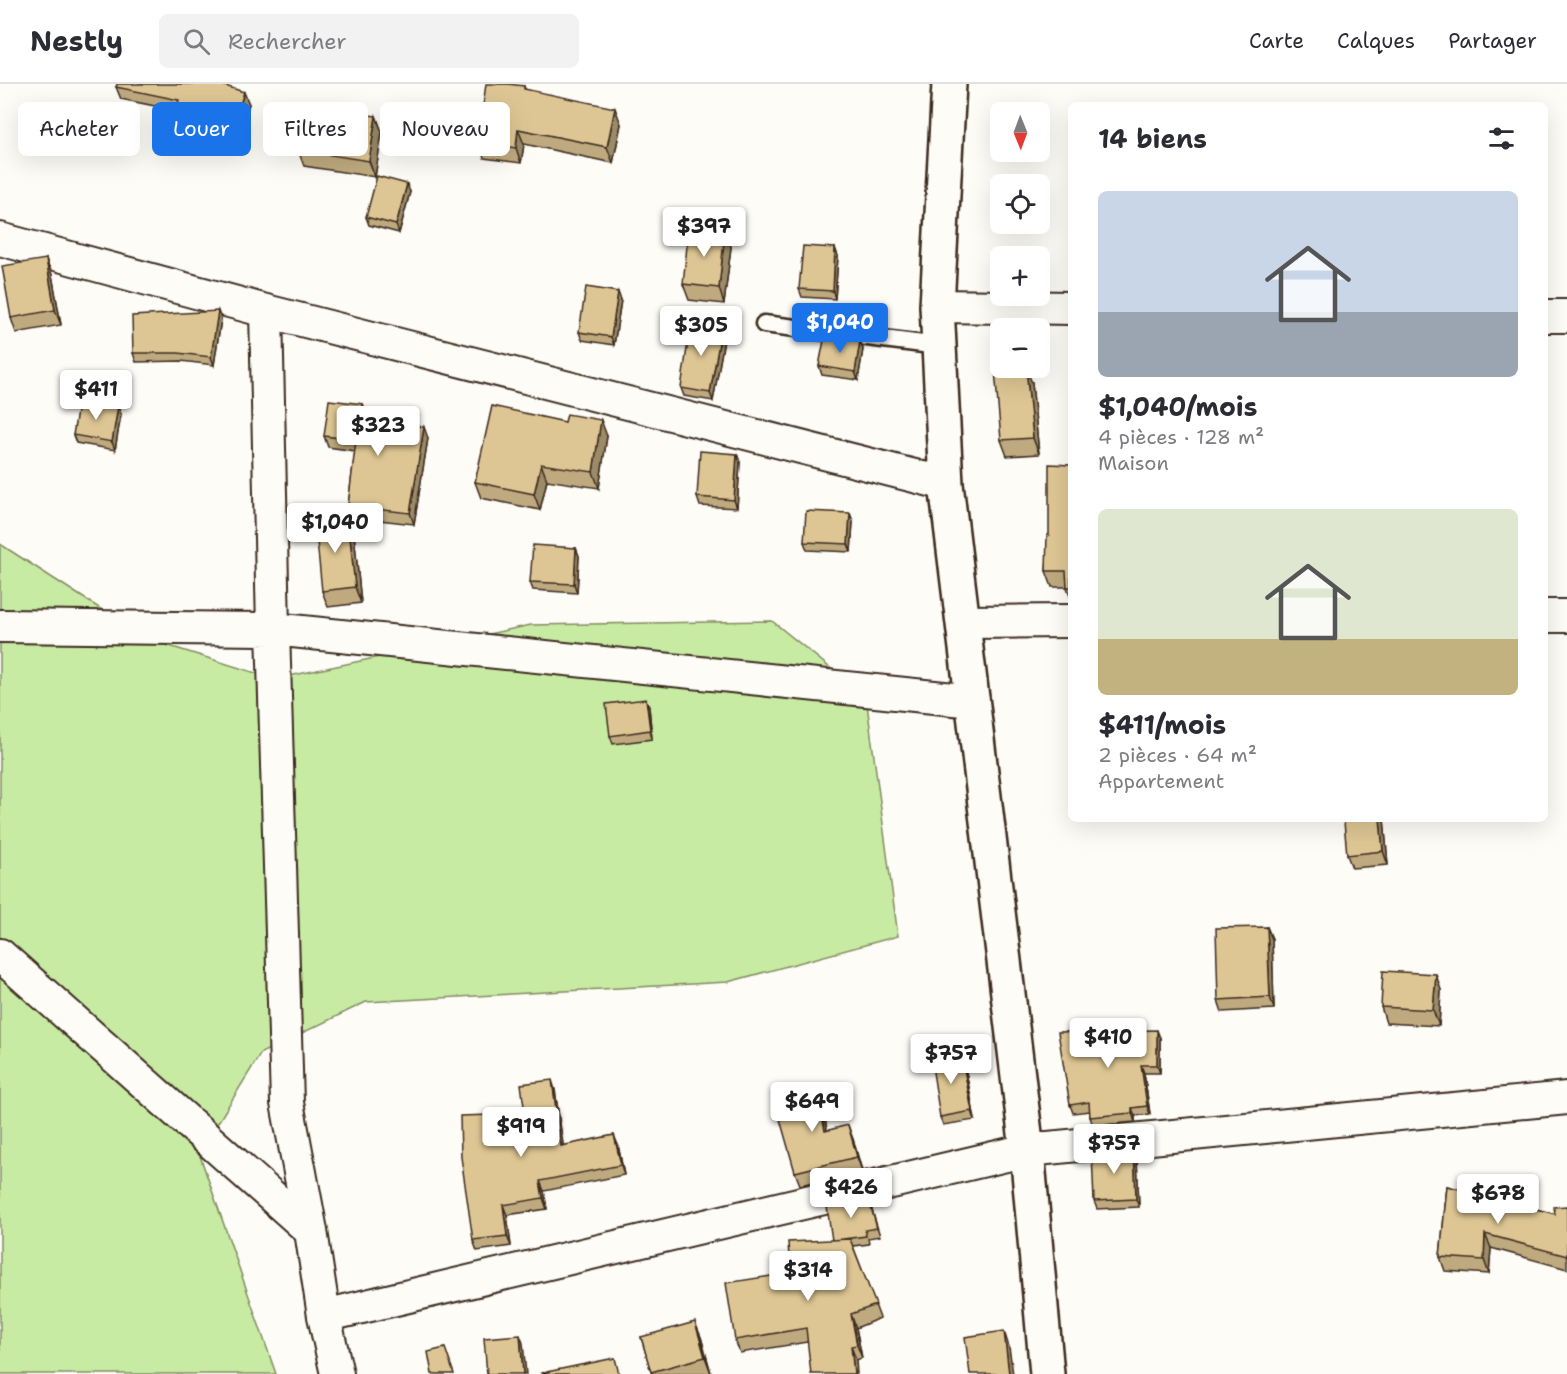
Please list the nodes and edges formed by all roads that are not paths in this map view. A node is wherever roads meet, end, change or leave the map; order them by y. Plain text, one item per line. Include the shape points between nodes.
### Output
1 (949, 84) edge
2 (0, 239) edge
3 (937, 306) junction
4 (1068, 308) edge
5 (266, 311) junction
6 (1548, 316) edge
7 (1567, 316) edge
8 (764, 324) dead end
9 (939, 346) junction
10 (946, 484) junction
11 (1548, 616) edge
12 (1567, 616) edge
13 (1068, 621) edge
14 (964, 622) junction
15 (0, 626) edge
16 (273, 629) junction
17 (973, 701) junction
18 (0, 955) edge
19 (1567, 1098) edge
20 (1027, 1150) junction
21 (311, 1231) junction
22 (324, 1316) junction
23 (337, 1374) edge
24 (1047, 1374) edge

1 - 3 street
2 - 5 street
3 - 4 street
3 - 9 street
5 - 10 street
5 - 16 street
6 - 7 street
8 - 9 lane
9 - 10 street
10 - 14 street
11 - 12 street
13 - 14 street
14 - 17 street
15 - 16 street
16 - 17 street
16 - 21 street via 287,1103
17 - 20 street
18 - 21 street
19 - 20 street
20 - 22 street
20 - 24 street
21 - 22 street
22 - 23 street

